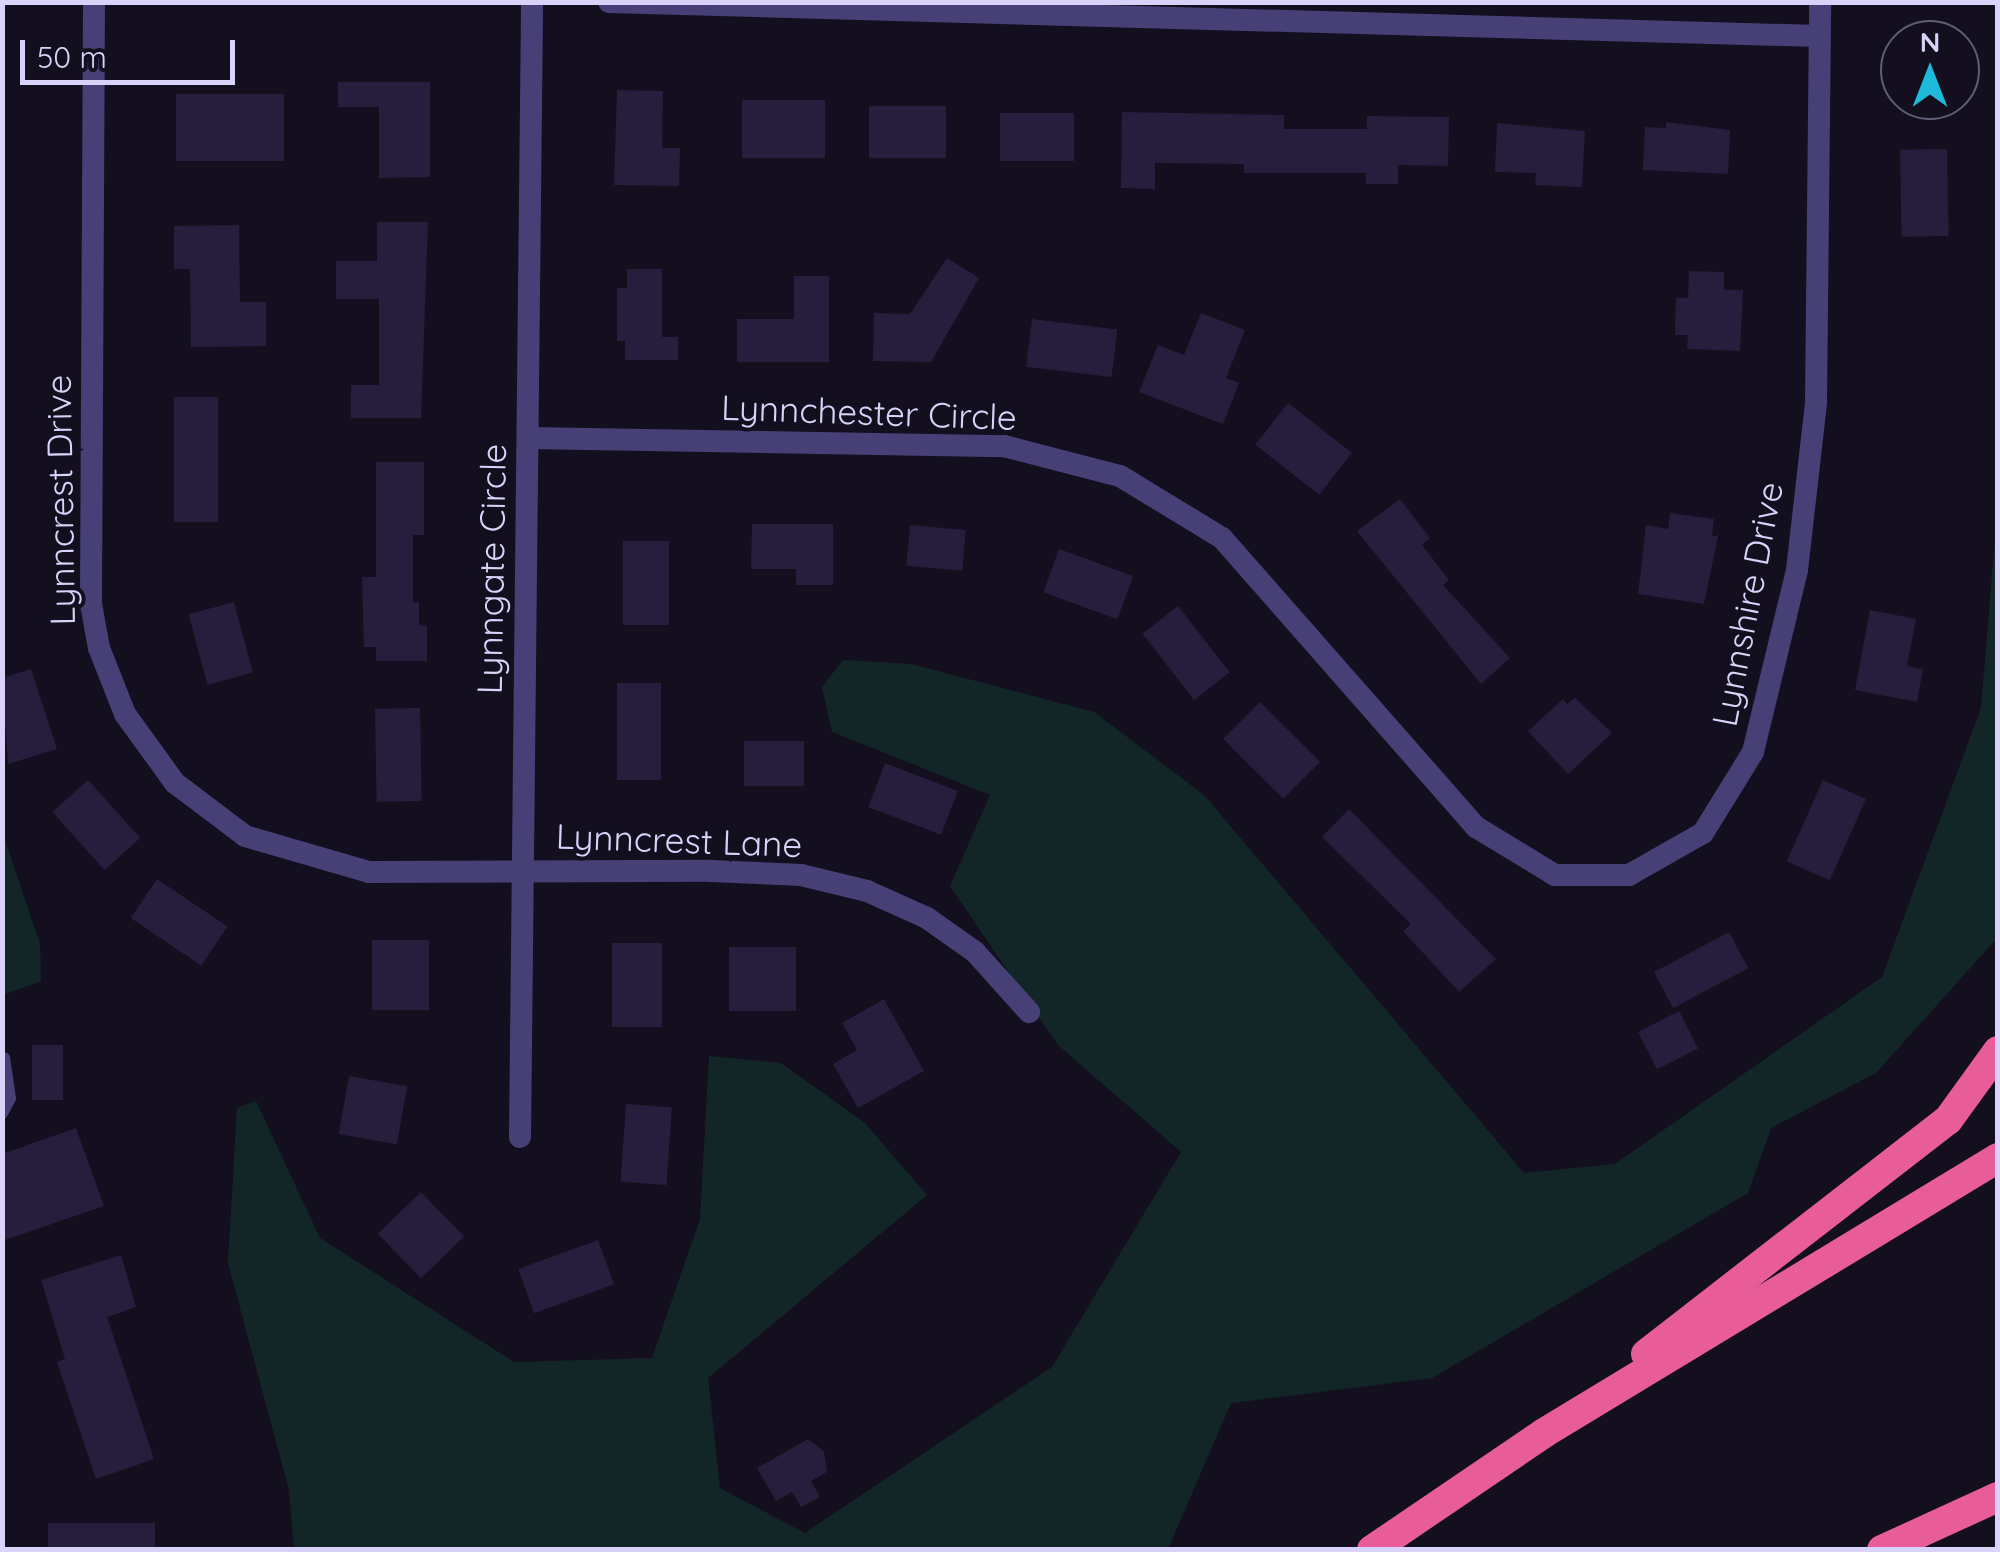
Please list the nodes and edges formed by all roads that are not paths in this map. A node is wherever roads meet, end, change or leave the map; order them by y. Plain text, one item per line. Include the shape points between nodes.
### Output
1 (94, 2) edge
2 (532, 2) edge
3 (609, 2) edge
4 (1820, 2) edge
5 (1819, 36) junction
6 (528, 438) junction
7 (1476, 826) joint
8 (523, 870) junction
9 (1029, 1012) dead end
10 (1998, 1051) edge
11 (4, 1057) edge
12 (2, 1113) edge
13 (520, 1137) dead end
14 (1998, 1158) edge
15 (1544, 1432) junction
16 (1998, 1496) edge
17 (1372, 1550) edge
18 (1882, 1550) edge

1 - 8 street, Lynncrest Drive via 91,604 99,648 125,714 174,784 245,836 369,872
2 - 6 street, Lynngate Circle
3 - 5 street
4 - 5 street, Lynnshire Drive
5 - 7 street, Lynnshire Drive via 1816,402 1797,570 1753,752 1702,833 1628,875 1555,875
6 - 7 street, Lynnchester Circle via 1004,446 1120,476 1222,538
6 - 8 street, Lynngate Circle
8 - 9 street, Lynncrest Lane via 801,875 867,891 928,918 974,952
8 - 13 street, Lynngate Circle
10 - 15 highway via 1948,1120
11 - 12 lane via 10,1080
14 - 15 highway
15 - 17 highway
16 - 18 highway

